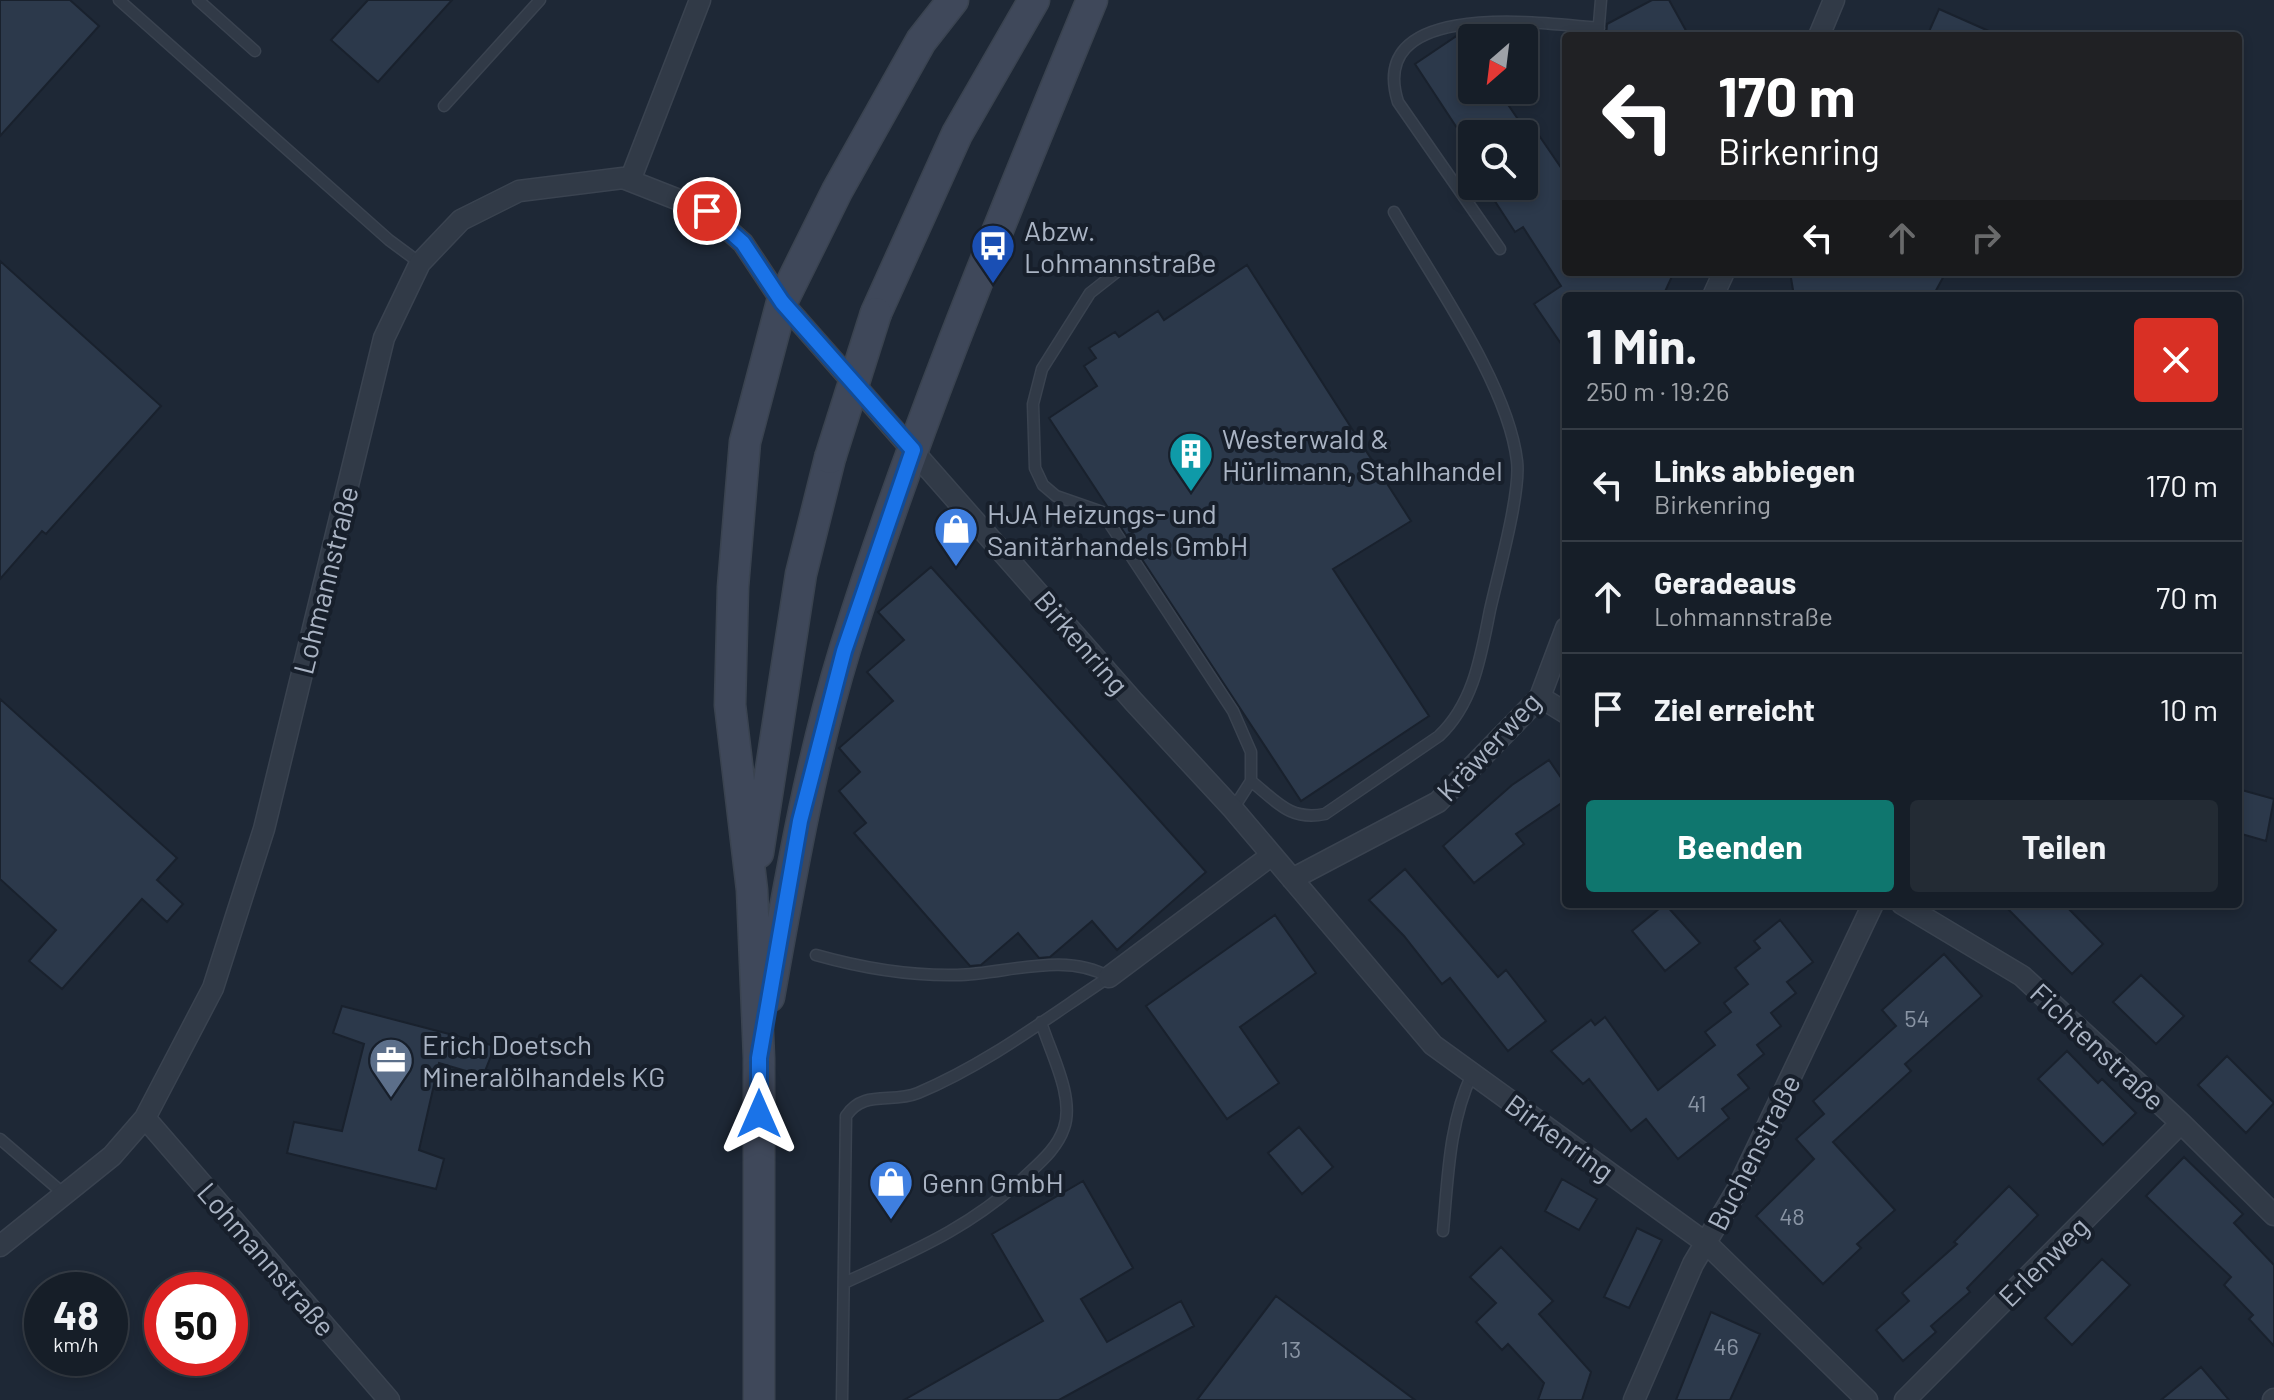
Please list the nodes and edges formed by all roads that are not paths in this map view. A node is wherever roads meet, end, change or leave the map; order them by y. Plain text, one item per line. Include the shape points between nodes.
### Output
1 (119, 0) edge
2 (198, 0) edge
3 (540, 0) edge
4 (700, 0) edge
5 (953, 0) edge
6 (1034, 0) edge
7 (1092, 0) edge
8 (1601, 0) edge
9 (1834, 0) edge
10 (1598, 32) edge
11 (1821, 32) edge
12 (255, 51) dead end
13 (444, 106) dead end
14 (631, 178) junction
15 (1394, 212) dead end
16 (1500, 249) dead end
17 (420, 263) junction
18 (1123, 267) dead end
19 (782, 302) junction
20 (913, 450) junction
21 (1562, 639) edge
22 (1540, 697) junction
23 (1562, 711) edge
24 (1251, 781) junction
25 (1233, 809) junction
26 (1272, 855) junction
27 (1292, 879) junction
28 (752, 890) junction
29 (1871, 908) edge
30 (1909, 908) edge
31 (816, 955) dead end
32 (1109, 977) junction
33 (1041, 1022) junction
34 (759, 1058) junction
35 (1472, 1074) junction
36 (145, 1118) junction
37 (2181, 1123) junction
38 (0, 1139) edge
39 (64, 1194) junction
40 (2274, 1215) edge
41 (1443, 1231) dead end
42 (1706, 1243) junction
43 (0, 1246) edge
44 (844, 1283) junction
45 (389, 1400) edge
46 (759, 1400) edge
47 (842, 1400) edge
48 (1634, 1400) edge
49 (1867, 1400) edge
50 (1905, 1400) edge

1 - 17 lane
2 - 12 lane
3 - 13 lane
4 - 14 street
5 - 19 main road via 921,41
6 - 28 main road, bridge via 957,134 876,313 830,458 801,574
7 - 20 main road
8 - 10 lane
9 - 11 street
10 - 16 lane via 1467,15 1420,29 1403,47 1392,82 1398,102
14 - 17 street, Lohmannstraße via 519,191 461,220
14 - 19 street, Birkenring via 707,211 743,243
15 - 24 lane via 1509,421 1518,464 1480,658 1455,722 1325,814 1304,818
17 - 36 street, Lohmannstraße via 384,338 264,829 213,988
18 - 24 lane via 1090,293 1042,369 1033,404 1035,468 1056,496 1090,506 1107,519 1233,711 1251,752
19 - 20 street, Birkenring
19 - 28 main road via 745,442 733,587 730,705
20 - 25 street, Birkenring
20 - 34 main road via 844,651 800,821
21 - 22 street, Kräwerweg
22 - 23 street
22 - 27 street, Kräwerweg via 1438,802
24 - 25 lane
25 - 26 street, Birkenring
26 - 27 street, Birkenring
26 - 32 street
27 - 35 street, Birkenring via 1433,1045
28 - 34 main road
29 - 42 street, Buchenstraße via 1737,1190
30 - 37 street, Fichtenstraße via 2022,976
31 - 32 lane via 867,969 956,975 1064,965 1090,966
32 - 33 lane
33 - 44 lane via 1066,1107 1065,1128 1050,1152 1002,1198 947,1236
33 - 44 lane via 914,1095 864,1098 853,1105 846,1116
34 - 46 main road
35 - 41 lane via 1459,1101 1452,1137
35 - 42 street, Birkenring
36 - 39 street, Lohmannstraße via 112,1156
36 - 45 street, Lohmannstraße
37 - 40 street, Fichtenstraße
37 - 50 street, Erlenweg
38 - 39 lane
39 - 43 street, Lohmannstraße
42 - 48 street, Buchenstraße
42 - 49 street, Birkenring
44 - 47 lane

